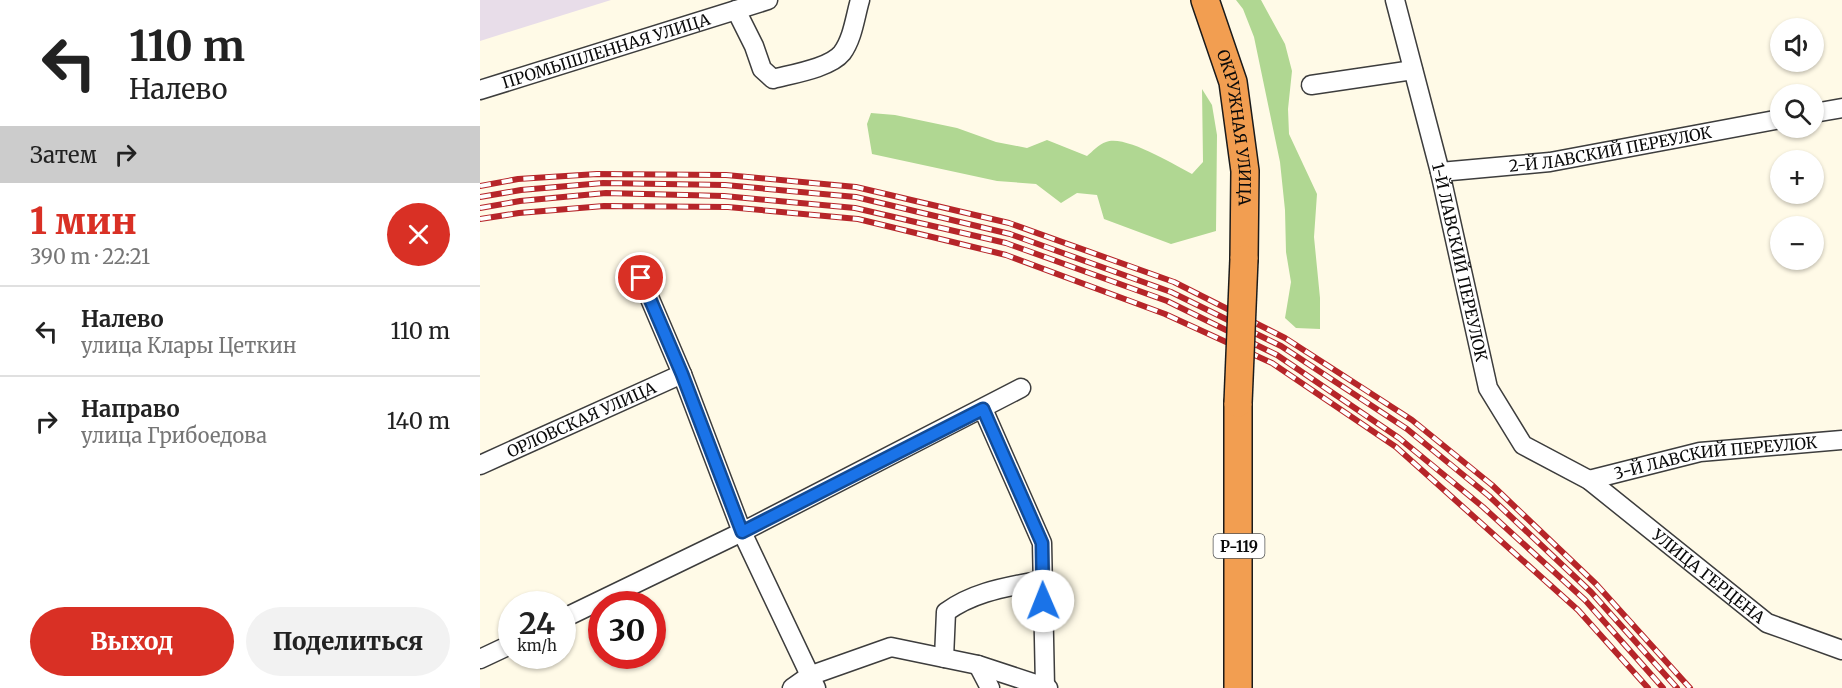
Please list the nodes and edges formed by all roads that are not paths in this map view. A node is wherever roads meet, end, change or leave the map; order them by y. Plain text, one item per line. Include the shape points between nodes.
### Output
1 (768, 0) edge
2 (860, 0) edge
3 (1205, 0) edge
4 (1395, 0) edge
5 (735, 10) junction
6 (1413, 70) junction
7 (1311, 85) dead end
8 (480, 90) edge
9 (1842, 108) edge
10 (1824, 111) edge
11 (1770, 121) edge
12 (1440, 172) junction
13 (641, 278) dead end
14 (682, 374) junction
15 (1021, 388) dead end
16 (983, 409) junction
17 (1842, 440) edge
18 (480, 465) edge
19 (1589, 480) junction
20 (742, 532) junction
21 (1042, 580) junction
22 (576, 612) edge
23 (1842, 650) edge
24 (498, 651) edge
25 (944, 658) junction
26 (480, 659) edge
27 (978, 665) junction
28 (812, 682) edge
29 (792, 688) edge
30 (990, 688) edge
31 (1046, 688) edge
32 (1238, 688) edge

1 - 5 street, ПРОМЫШЛЕННАЯ УЛИЦА
2 - 5 street via 850,38 841,54 828,63 773,79 762,69
3 - 32 highway, ОКРУЖНАЯ УЛИЦА / Р-119, bridge via 1233,82 1245,171 1238,403
4 - 6 street, 1-Й ЛАВСКИЙ ПЕРЕУЛОК
5 - 8 street, ПРОМЫШЛЕННАЯ УЛИЦА
6 - 7 street
6 - 12 street, 1-Й ЛАВСКИЙ ПЕРЕУЛОК
9 - 10 street
11 - 12 street, 2-Й ЛАВСКИЙ ПЕРЕУЛОК via 1550,162
12 - 19 street, 1-Й ЛАВСКИЙ ПЕРЕУЛОК via 1488,388 1523,445
13 - 14 street
14 - 18 street, ОРЛОВСКАЯ УЛИЦА
14 - 20 street
15 - 16 street
16 - 20 street
16 - 21 street via 1042,543
17 - 19 street, 3-Й ЛАВСКИЙ ПЕРЕУЛОК via 1700,452
19 - 23 street, УЛИЦА ГЕРЦЕНА via 1767,623
20 - 22 street
20 - 28 street
21 - 25 street via 992,590 962,601 946,612
21 - 31 street
24 - 26 street
25 - 27 street
25 - 28 street via 891,647
27 - 30 street
27 - 31 street
28 - 29 street

